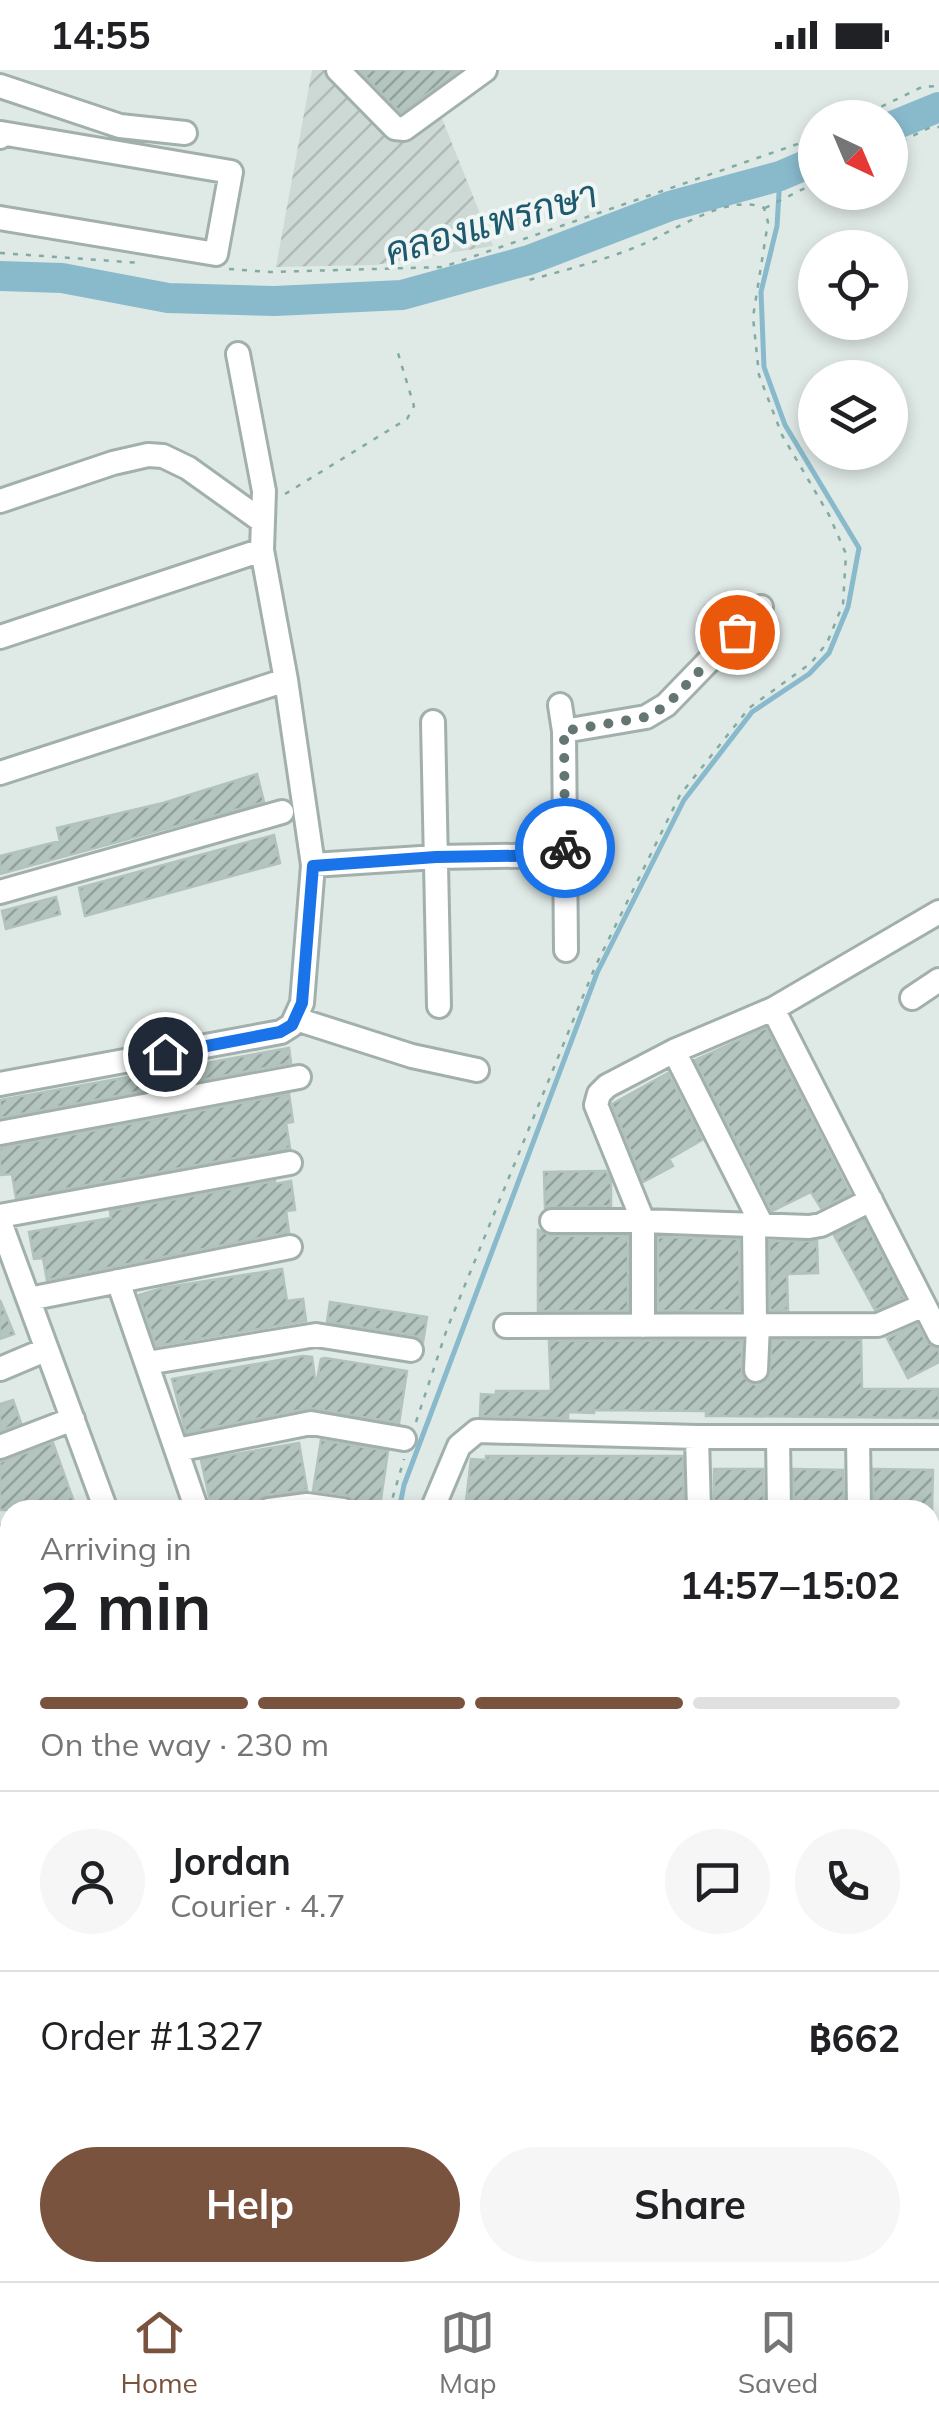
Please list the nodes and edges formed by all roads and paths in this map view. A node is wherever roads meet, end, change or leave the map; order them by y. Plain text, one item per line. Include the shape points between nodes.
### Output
1 (338, 70) edge
2 (484, 70) edge
3 (0, 86) edge
4 (939, 86) edge
5 (895, 100) edge
6 (939, 127) edge
7 (184, 133) dead end
8 (0, 137) edge
9 (908, 138) edge
10 (798, 144) edge
11 (798, 191) edge
12 (764, 208) junction
13 (0, 218) edge
14 (0, 253) edge
15 (154, 264) dead end
16 (231, 269) dead end
17 (530, 280) dead end
18 (398, 353) dead end
19 (238, 354) dead end
20 (2, 493) edge
21 (262, 514) junction
22 (262, 550) junction
23 (761, 607) dead end
24 (0, 636) edge
25 (286, 680) junction
26 (560, 705) dead end
27 (433, 722) dead end
28 (564, 731) junction
29 (0, 774) edge
30 (282, 812) dead end
31 (566, 855) junction
32 (436, 857) junction
33 (313, 866) junction
34 (0, 892) edge
35 (939, 912) edge
36 (566, 950) dead end
37 (939, 980) edge
38 (912, 998) dead end
39 (439, 1006) dead end
40 (773, 1009) junction
41 (296, 1019) junction
42 (674, 1051) junction
43 (477, 1070) dead end
44 (299, 1077) dead end
45 (0, 1084) edge
46 (0, 1133) edge
47 (290, 1163) dead end
48 (870, 1200) junction
49 (0, 1219) edge
50 (552, 1221) dead end
51 (643, 1221) junction
52 (758, 1225) junction
53 (290, 1247) dead end
54 (5, 1251) edge
55 (118, 1281) junction
56 (29, 1299) junction
57 (924, 1305) junction
58 (756, 1325) junction
59 (506, 1326) dead end
60 (642, 1326) junction
61 (939, 1334) edge
62 (45, 1350) junction
63 (412, 1350) dead end
64 (147, 1363) junction
65 (0, 1369) edge
66 (756, 1370) dead end
67 (73, 1419) junction
68 (697, 1437) junction
69 (778, 1437) junction
70 (858, 1437) junction
71 (939, 1437) edge
72 (408, 1441) junction
73 (0, 1446) edge
74 (177, 1450) junction
75 (96, 1500) edge
76 (194, 1500) edge
77 (393, 1500) edge
78 (436, 1500) edge
79 (699, 1500) edge
80 (779, 1500) edge
81 (859, 1500) edge

1 - 2 street via 395,128 404,129
3 - 7 street via 120,126
4 - 5 path
6 - 9 path
8 - 13 street via 231,172 216,254
10 - 16 path via 444,267
11 - 12 path
12 - 17 path via 698,214 642,245
12 - 72 path via 768,222 754,317 759,375 782,435 846,554 843,604 810,663 749,708 680,795 596,967 447,1329
14 - 15 path
18 - 21 path via 414,406 407,419
19 - 21 street via 264,491
20 - 21 street via 163,456
21 - 22 street
22 - 24 street
22 - 25 street
23 - 28 street via 666,706 646,717
25 - 29 street
25 - 33 street
26 - 28 street
27 - 32 street
28 - 31 street
30 - 34 street
31 - 32 street
31 - 36 street
32 - 33 street
32 - 39 street
33 - 41 street
35 - 40 street
37 - 38 street
40 - 42 street
40 - 48 street
41 - 43 street
41 - 45 street via 280,1032
42 - 51 street via 607,1086 596,1105
42 - 52 street
44 - 46 street
47 - 49 street
48 - 52 street via 821,1225
48 - 57 street
49 - 54 street
50 - 51 street
51 - 52 street
51 - 60 street
52 - 58 street
53 - 55 street
54 - 56 street
55 - 56 street
55 - 64 street
56 - 62 street
57 - 58 street via 878,1325
57 - 61 street
58 - 60 street
58 - 66 street
59 - 60 street
62 - 65 street
62 - 67 street
63 - 64 street via 316,1336
64 - 74 street
67 - 73 street
67 - 75 street
68 - 69 street
68 - 78 street via 476,1431 459,1446
68 - 79 street
69 - 70 street
69 - 80 street
70 - 71 street
70 - 81 street
72 - 74 street via 310,1423
72 - 77 path
74 - 76 street

